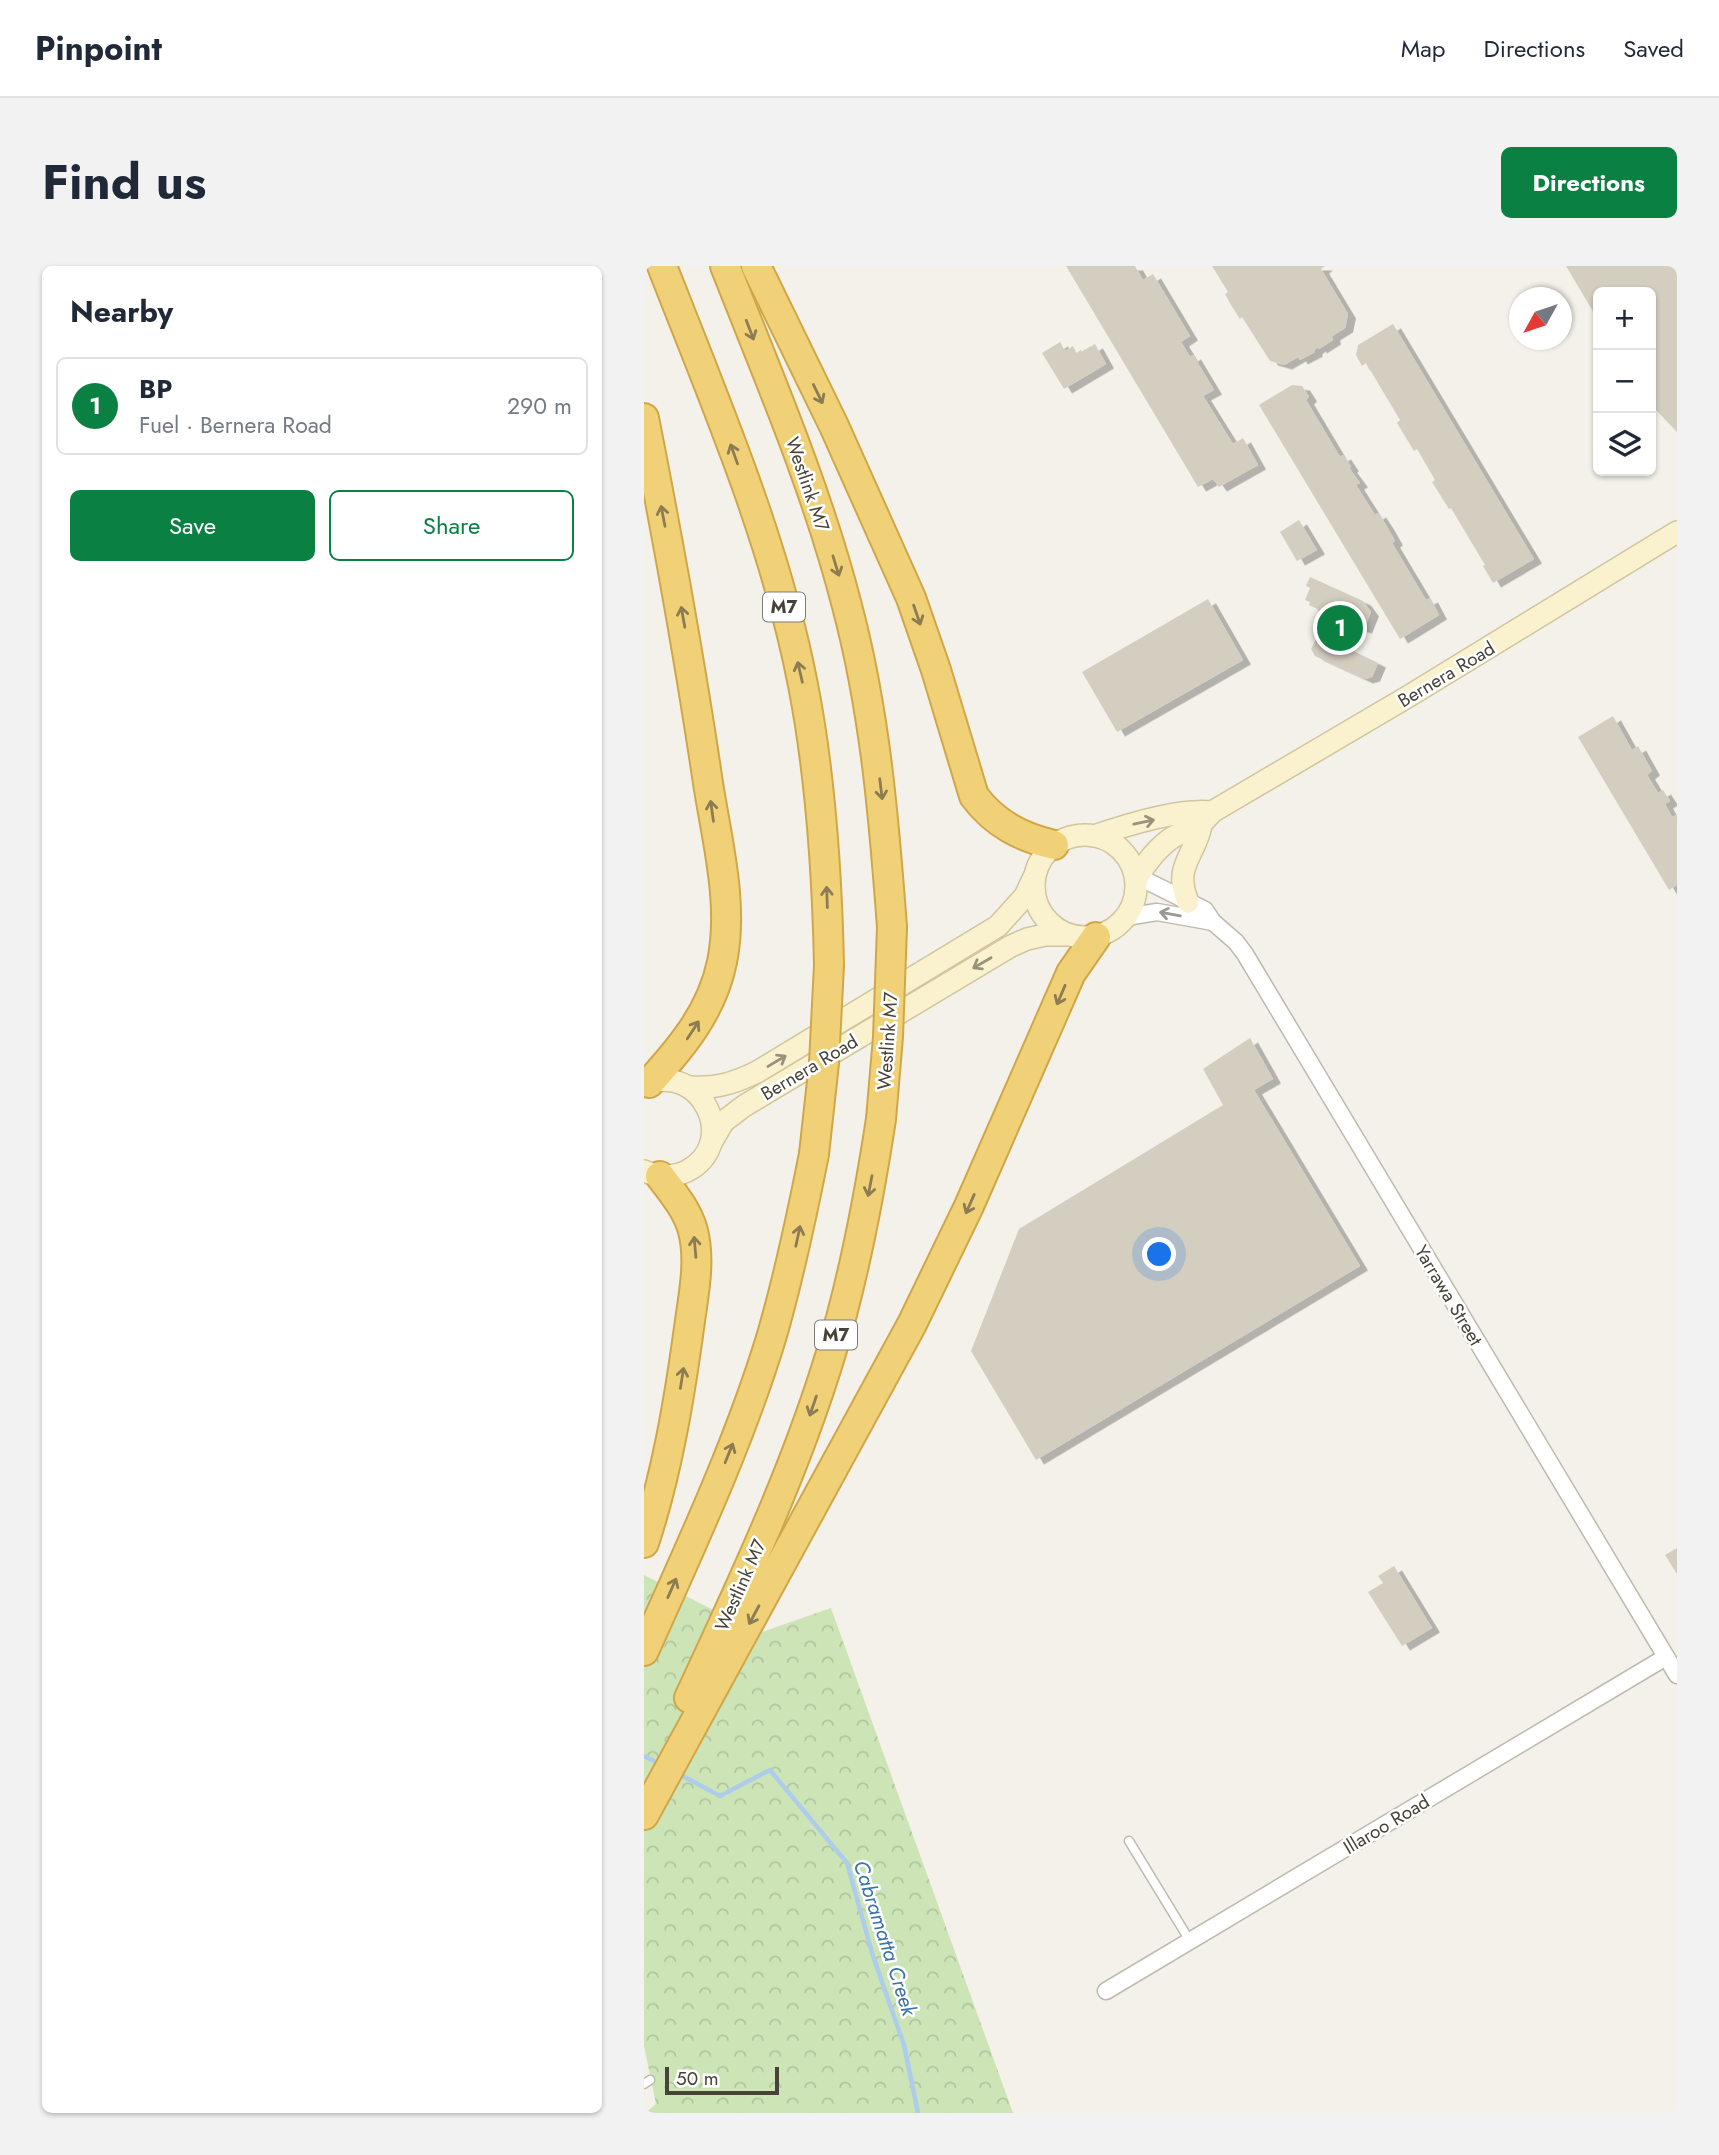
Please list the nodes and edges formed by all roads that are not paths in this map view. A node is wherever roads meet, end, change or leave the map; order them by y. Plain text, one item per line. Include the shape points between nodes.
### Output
1 (662, 266) edge
2 (725, 266) edge
3 (756, 266) edge
4 (644, 418) edge
5 (1677, 532) edge
6 (1207, 819) junction
7 (1094, 836) junction
8 (1055, 845) junction
9 (1034, 877) junction
10 (1136, 880) junction
11 (1188, 902) junction
12 (1126, 917) junction
13 (1213, 922) junction
14 (1082, 936) junction
15 (646, 1084) edge
16 (690, 1087) junction
17 (710, 1143) junction
18 (649, 1174) edge
19 (644, 1543) edge
20 (644, 1651) edge
21 (1666, 1657) junction
22 (1677, 1675) edge
23 (644, 1797) edge
24 (644, 1815) edge
25 (1129, 1841) dead end
26 (1190, 1941) junction
27 (1106, 1991) dead end

20 -> 1 highway, M7, bridge via 743,1420 771,1337 814,1154 829,965 822,814 790,631 739,468
2 -> 23 highway, Westlink M7 / M7, bridge via 816,503 863,673 876,747 892,927 888,1037 871,1182 831,1353 760,1542
3 -> 8 highway via 911,598 974,796 1000,824
15 -> 4 highway via 681,1048 704,1012 714,990 726,918 677,583
5 - 6 main road, Bernera Road
7 -> 6 main road, Bernera Road via 1195,810
6 - 10 main road, Bernera Road via 1168,841
6 - 11 main road via 1182,870
7 - 8 main road via 1066,838
7 - 10 main road via 1121,850
8 - 9 main road
9 - 14 main road via 1037,906 1045,919 1055,929
16 -> 9 main road, Bernera Road via 723,1086 757,1072 998,926 1020,903
10 - 11 street, Yarrawa Street
10 - 12 main road via 1136,894
11 - 13 street, Yarrawa Street via 1205,910
13 -> 12 street via 1157,912
12 - 14 main road via 1113,930
13 - 21 street, Yarrawa Street via 1245,954
14 -> 17 main road, Bernera Road via 1027,939 977,966 744,1106 723,1122
14 -> 24 highway via 1071,973 935,1280
15 - 16 main road, Bernera Road via 670,1080
16 - 17 main road via 710,1112
17 - 18 main road, Bernera Road via 706,1153 682,1174
19 -> 18 highway via 672,1440 696,1249 687,1214
21 - 22 street, Yarrawa Street
21 - 26 street, Illaroo Road
25 - 26 lane
26 - 27 street, Illaroo Road

